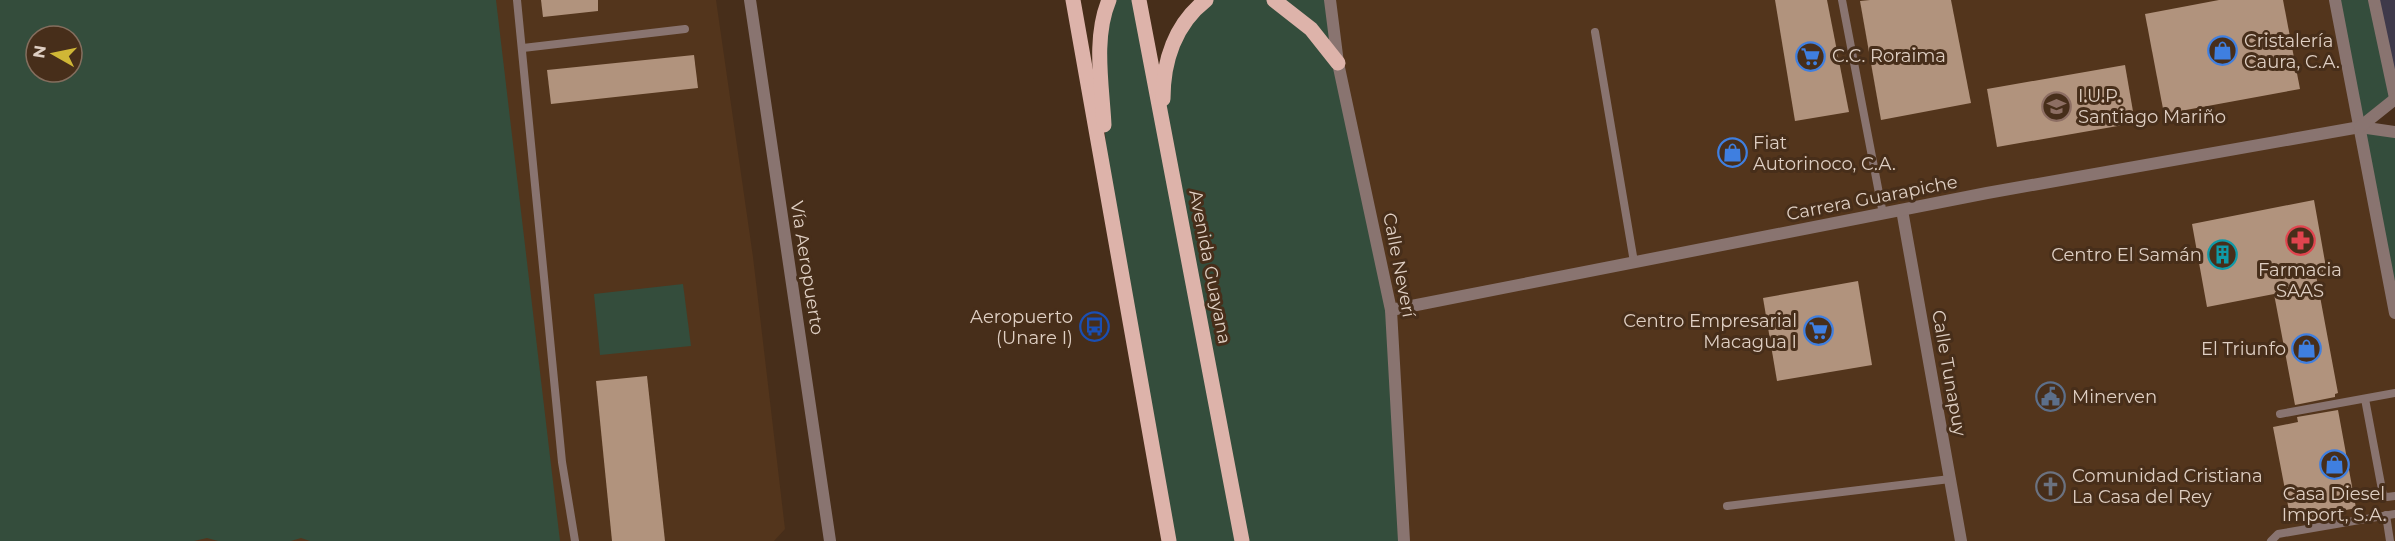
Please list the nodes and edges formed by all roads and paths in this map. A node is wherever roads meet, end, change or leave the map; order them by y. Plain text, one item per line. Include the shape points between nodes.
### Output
1 (517, 0) edge
2 (750, 0) edge
3 (1073, 0) edge
4 (1109, 0) edge
5 (1139, 0) edge
6 (1206, 0) edge
7 (1274, 0) edge
8 (1330, 0) edge
9 (1842, 0) edge
10 (2335, 0) edge
11 (2374, 0) edge
12 (685, 29) dead end
13 (1595, 32) dead end
14 (523, 48) junction
15 (1338, 63) junction
16 (2395, 99) edge
17 (2360, 127) junction
18 (1163, 129) junction
19 (2395, 132) edge
20 (1108, 187) junction
21 (1902, 210) junction
22 (1883, 214) junction
23 (1634, 262) junction
24 (1391, 310) junction
25 (2395, 313) edge
26 (2395, 393) edge
27 (2365, 399) junction
28 (2280, 414) dead end
29 (1950, 478) junction
30 (2395, 496) edge
31 (1726, 506) dead end
32 (2391, 514) edge
33 (575, 541) edge
34 (830, 541) edge
35 (1169, 541) edge
36 (1242, 541) edge
37 (1404, 541) edge
38 (1961, 541) edge
39 (2271, 541) edge
40 (2390, 541) edge

1 - 14 lane
2 - 34 street, Vía Aeropuerto
3 - 20 main road
4 - 20 main road via 1101,35
5 - 18 main road, Avenida Guayana
6 - 18 main road via 1195,8 1173,43 1166,65
7 - 15 main road via 1311,29
8 - 15 street, Calle Neverí
9 - 22 lane
10 - 17 street
11 - 16 street
12 - 14 lane
13 - 23 lane
14 - 33 lane via 562,462
15 - 24 street, Calle Neverí
16 - 17 street
17 - 19 street
17 - 21 street, Carrera Guarapiche
17 - 25 street
18 - 36 main road, Avenida Guayana
20 - 35 main road
21 - 22 street, Carrera Guarapiche
21 - 29 street, Calle Tunapuy
22 - 23 street, Carrera Guarapiche
23 - 24 street, Carrera Guarapiche
24 - 37 street, Calle Neverí
26 - 27 lane
27 - 28 lane
27 - 30 lane via 2383,495
29 - 31 lane
29 - 38 street, Calle Tunapuy
32 - 39 lane via 2278,534
32 - 40 lane

